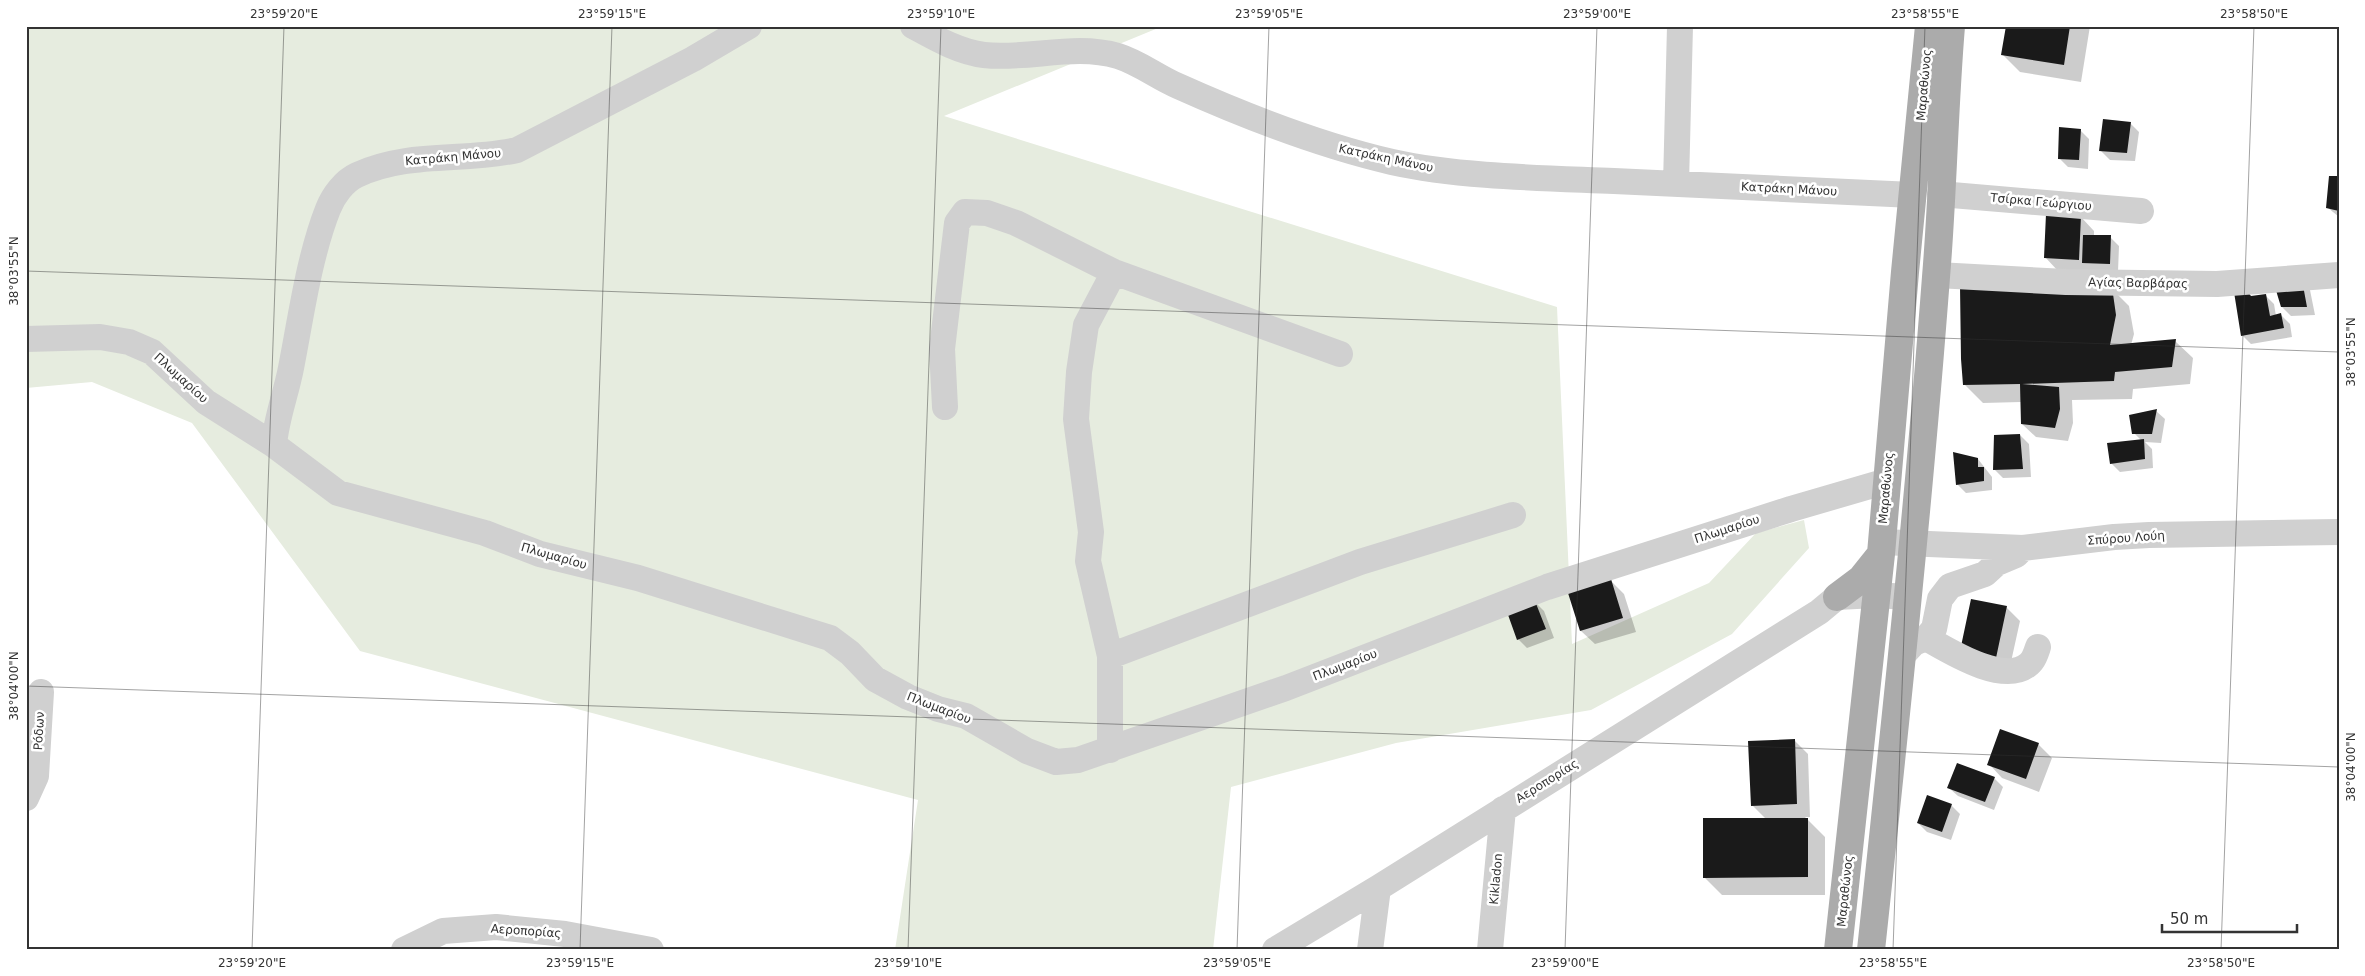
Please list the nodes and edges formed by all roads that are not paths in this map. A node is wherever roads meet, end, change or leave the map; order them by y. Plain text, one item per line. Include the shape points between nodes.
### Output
1 (749, 26) edge
2 (913, 26) edge
3 (1680, 26) edge
4 (1929, 26) edge
5 (1951, 26) edge
6 (1676, 184) junction
7 (1940, 194) junction
8 (1913, 195) junction
9 (2141, 211) dead end
10 (1114, 272) junction
11 (1937, 275) junction
12 (2339, 275) edge
13 (26, 339) edge
14 (1340, 354) dead end
15 (944, 407) dead end
16 (274, 446) junction
17 (1887, 481) junction
18 (1513, 515) dead end
19 (2339, 532) edge
20 (1913, 543) junction
21 (1881, 548) junction
22 (2024, 548) junction
23 (1876, 604) junction
24 (1828, 605) junction
25 (1906, 606) junction
26 (1926, 638) junction
27 (2038, 647) dead end
28 (1110, 656) junction
29 (1902, 656) junction
30 (41, 692) dead end
31 (1110, 750) junction
32 (26, 798) edge
33 (1503, 809) junction
34 (1378, 888) junction
35 (404, 950) edge
36 (651, 950) edge
37 (1275, 950) edge
38 (1370, 950) edge
39 (1490, 950) edge
40 (1838, 950) edge
41 (1871, 950) edge

1 - 16 street, Κατράκη Μάνου via 693,59 517,150 496,155 398,161 354,176 337,192 328,209 303,301
2 - 6 street, Κατράκη Μάνου via 967,52 986,55 1067,51 1119,56 1175,85 1281,128 1337,148 1394,162 1475,172
3 - 6 street
4 - 8 main road, Μαραθώνος
5 - 7 main road, Μαραθώνος
6 - 8 street, Κατράκη Μάνου
7 - 9 street, Τσίρκα Γεώργιου
7 - 11 main road, Μαραθώνος
8 - 17 main road, Μαραθώνος
10 - 14 street
10 - 15 street via 1016,223 987,213 965,212 957,223 942,349
10 - 28 street via 1086,325 1076,419 1091,532 1088,562
11 - 12 street, Αγίας Βαρβάρας via 2066,282 2217,284
11 - 20 main road, Μαραθώνος
13 - 16 street, Πλωμαρίου via 100,337 137,345 169,365 206,402
16 - 31 street, Πλωμαρίου via 338,492 485,533 540,554 638,578 830,638 875,679 938,709 966,716 1027,751 1056,762 1078,760
17 - 21 main road, Μαραθώνος
17 - 31 street, Πλωμαρίου via 1547,587 1286,688
18 - 28 street via 1360,562
19 - 22 street, Σπύρου Λούη via 2149,535
20 - 21 street, Σπύρου Λούη
20 - 22 street, Σπύρου Λούη
20 - 25 main road, Μαραθώνος
21 - 23 main road, Μαραθώνος
21 - 24 main road via 1861,579
22 - 26 street via 1985,574 1950,586 1940,599 1934,629
23 - 24 street
23 - 25 street
23 - 40 main road, Μαραθώνος
24 - 33 street, Αεροπορίας
25 - 29 main road, Μαραθώνος
26 - 27 street via 1957,656 2006,671 2029,665
26 - 29 street via 1914,643
28 - 31 street
29 - 41 main road, Μαραθώνος
30 - 32 street, Ρόδων via 36,776
33 - 34 street, Αεροπορίας
33 - 39 street, Kikladon
34 - 37 street, Αεροπορίας
34 - 38 street
35 - 36 street, Αεροπορίας via 443,932 496,927 564,934

